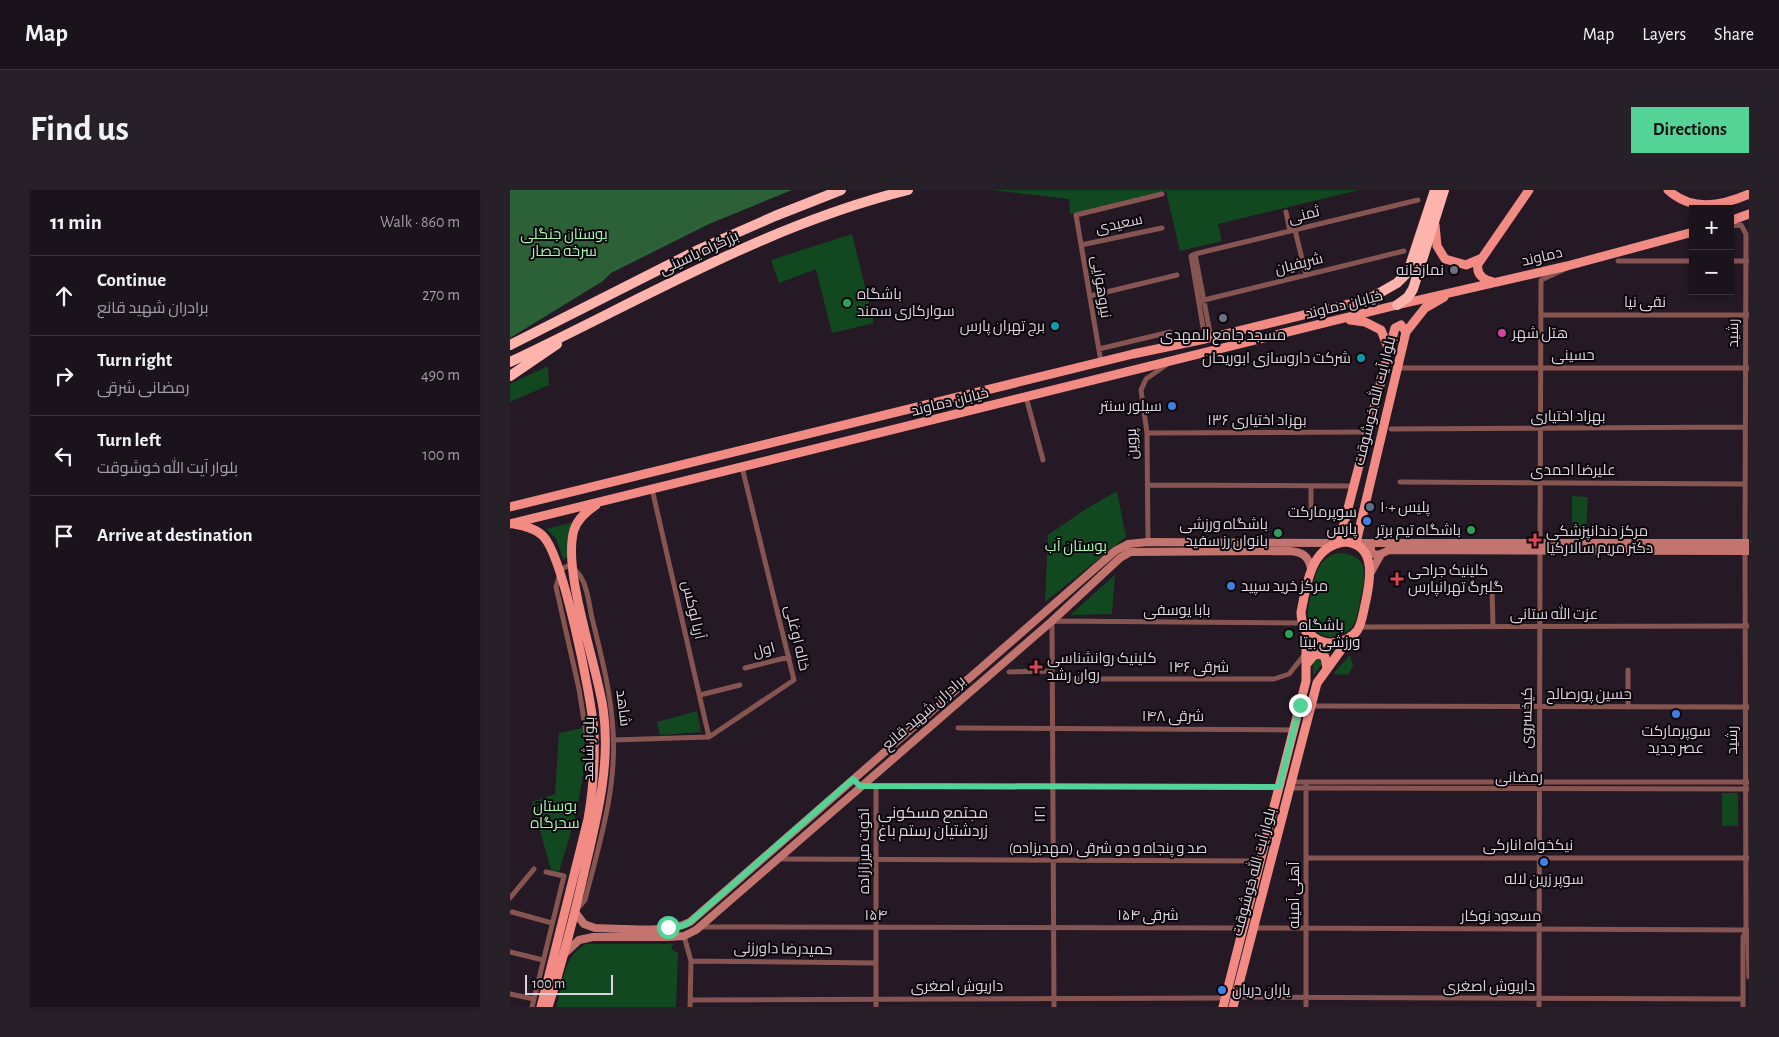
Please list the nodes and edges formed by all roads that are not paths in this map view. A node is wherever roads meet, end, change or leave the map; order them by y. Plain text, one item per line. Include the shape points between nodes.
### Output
1 (841, 190) edge
2 (908, 190) edge
3 (1426, 190) edge
4 (1529, 190) edge
5 (1668, 190) edge
6 (1442, 192) edge
7 (1162, 194) dead end
8 (1749, 194) edge
9 (1418, 200) dead end
10 (1286, 212) dead end
11 (1438, 213) junction
12 (1749, 214) edge
13 (1426, 219) junction
14 (1734, 220) edge
15 (1734, 226) edge
16 (1162, 228) dead end
17 (1293, 230) junction
18 (1689, 233) edge
19 (1081, 245) junction
20 (1404, 251) dead end
21 (1480, 259) junction
22 (1618, 261) dead end
23 (1689, 261) edge
24 (1734, 261) edge
25 (1747, 261) edge
26 (1567, 266) junction
27 (1177, 275) dead end
28 (1306, 275) junction
29 (1496, 282) junction
30 (1459, 291) junction
31 (1090, 296) junction
32 (1369, 299) joint
33 (1202, 301) junction
34 (1397, 305) junction
35 (1541, 315) junction
36 (1747, 315) edge
37 (1345, 319) junction
38 (1170, 332) dead end
39 (1406, 332) junction
40 (570, 333) junction
41 (1208, 339) junction
42 (510, 345) edge
43 (1098, 349) junction
44 (1389, 350) junction
45 (1174, 361) junction
46 (510, 362) edge
47 (1097, 364) junction
48 (1397, 368) junction
49 (1541, 368) junction
50 (1747, 368) edge
51 (1136, 370) junction
52 (510, 376) edge
53 (1026, 397) junction
54 (1745, 428) junction
55 (1391, 429) dead end
56 (1541, 429) junction
57 (1368, 432) junction
58 (1147, 433) junction
59 (1747, 454) edge
60 (1043, 460) dead end
61 (742, 467) junction
62 (1400, 482) dead end
63 (1541, 482) junction
64 (1745, 484) junction
65 (1147, 486) junction
66 (1311, 486) junction
67 (1355, 486) junction
68 (652, 489) junction
69 (603, 501) junction
70 (510, 507) edge
71 (1303, 511) dead end
72 (1311, 512) junction
73 (1327, 512) dead end
74 (511, 524) edge
75 (1148, 542) junction
76 (1339, 542) junction
77 (1356, 543) junction
78 (1374, 543) junction
79 (1540, 547) junction
80 (1747, 547) edge
81 (1381, 554) junction
82 (572, 567) junction
83 (1311, 569) junction
84 (561, 570) junction
85 (1371, 572) junction
86 (1492, 588) dead end
87 (1044, 614) junction
88 (1052, 621) junction
89 (1304, 626) junction
90 (1747, 626) edge
91 (1359, 627) junction
92 (1493, 627) junction
93 (1540, 627) junction
94 (1351, 636) junction
95 (1306, 654) junction
96 (789, 656) junction
97 (1306, 665) junction
98 (745, 668) dead end
99 (1327, 669) junction
100 (1628, 670) dead end
101 (1008, 672) dead end
102 (1052, 672) junction
103 (1747, 677) edge
104 (1052, 679) junction
105 (740, 685) dead end
106 (700, 695) junction
107 (1310, 706) junction
108 (1540, 707) junction
109 (1628, 707) junction
110 (1747, 707) edge
111 (958, 728) dead end
112 (1052, 728) junction
113 (1294, 730) junction
114 (586, 734) dead end
115 (709, 737) junction
116 (614, 740) junction
117 (1747, 743) edge
118 (853, 779) junction
119 (1467, 782) junction
120 (1538, 782) junction
121 (1747, 782) edge
122 (1291, 785) junction
123 (860, 786) junction
124 (876, 786) junction
125 (1306, 786) junction
126 (1052, 787) junction
127 (1279, 787) junction
128 (1467, 789) junction
129 (1538, 789) junction
130 (1746, 789) edge
131 (1306, 858) junction
132 (1539, 858) junction
133 (1747, 858) edge
134 (776, 859) junction
135 (876, 860) junction
136 (1053, 860) junction
137 (1260, 861) junction
138 (534, 869) dead end
139 (546, 872) dead end
140 (510, 898) edge
141 (512, 912) dead end
142 (575, 912) junction
143 (552, 923) junction
144 (587, 925) junction
145 (699, 927) junction
146 (876, 927) junction
147 (1053, 928) junction
148 (1243, 928) junction
149 (1254, 928) junction
150 (1306, 928) junction
151 (1539, 929) junction
152 (1747, 930) edge
153 (684, 936) junction
154 (585, 939) junction
155 (510, 952) edge
156 (566, 953) junction
157 (543, 960) junction
158 (690, 961) junction
159 (876, 963) junction
160 (1749, 977) edge
161 (510, 994) edge
162 (876, 998) junction
163 (1236, 998) junction
164 (1306, 998) junction
165 (534, 999) junction
166 (1054, 999) junction
167 (1539, 999) junction
168 (1743, 999) junction
169 (690, 1000) junction
170 (1224, 1002) edge
171 (532, 1007) edge
172 (541, 1007) edge
173 (548, 1007) edge
174 (690, 1007) edge
175 (876, 1007) edge
176 (1054, 1007) edge
177 (1233, 1007) edge
178 (1306, 1007) edge
179 (1539, 1007) edge
180 (1743, 1007) edge

1 - 42 highway, بزرگراه یاسینی via 700,249
2 - 40 highway, بزرگراه یاسینی via 781,232
3 - 13 highway
4 - 21 main road
5 - 8 main road via 1676,198 1692,205 1712,206
6 - 11 highway
6 - 13 highway
7 - 19 street, نیروهوایی via 1076,215
9 - 17 street, ثمنی
10 - 17 street
11 - 21 main road via 1434,228 1442,256 1460,264
11 - 34 highway via 1413,289
12 - 14 main road
13 - 32 highway via 1408,272 1397,283
15 - 25 street, رشید via 1744,227
16 - 19 street, سعیدی
17 - 28 street
17 - 33 street, ثمنی via 1191,256
18 - 26 main road, دماوند
19 - 31 street, نیروهوایی
20 - 28 street, شریفیان
21 - 29 main road via 1479,274
22 - 23 street
24 - 25 street
25 - 36 street, رشید
26 - 29 main road, دماوند
26 - 35 street, کیخسروی via 1541,278
27 - 31 street
28 - 33 street, شریفیان
29 - 30 main road, دماوند
30 - 34 main road, دماوند
30 - 39 main road, بلوار آیت الله خوشوقت via 1425,308
31 - 43 street, نیروهوایی
32 - 41 main road, خیابان دماوند
33 - 41 street
34 - 37 main road, خیابان دماوند
35 - 36 street, نقی نیا
35 - 49 street, کیخسروی
36 - 50 street, رشید
37 - 44 main road, بلوار آیت الله خوشوقت via 1364,322 1381,330
37 - 45 main road, خیابان دماوند
38 - 43 street
39 - 44 main road via 1401,325 1395,328
39 - 48 main road, بلوار آیت الله خوشوقت
40 - 46 highway, بزرگراه یاسینی
40 - 52 highway
41 - 47 main road, خیابان دماوند
43 - 47 street, نیروهوایی
44 - 57 main road, بلوار آیت الله خوشوقت
45 - 51 main road, خیابان دماوند
45 - 58 street, پروین via 1152,373 1142,384
47 - 51 main road via 1135,358 1140,364
47 - 70 main road, خیابان دماوند
48 - 49 street, حسینی
48 - 77 main road, بلوار آیت الله خوشوقت
49 - 50 street, حسینی
49 - 56 street, کیخسروی
50 - 54 street, رشید
51 - 53 main road, خیابان دماوند
53 - 60 street
53 - 61 main road, خیابان دماوند
54 - 56 street, بهزاد اختیاری
54 - 59 street, رشید
55 - 56 street, بهزاد اختیاری
56 - 63 street, کیخسروی
57 - 58 street, بهزاد اختیاری ۱۳۶
57 - 67 main road, بلوار آیت الله خوشوقت
58 - 65 street, پروین
59 - 64 street, رشید
61 - 68 main road, خیابان دماوند
61 - 96 street, خاله اوغلی
62 - 63 street, علیرضا احمدی
63 - 64 street, علیرضا احمدی
63 - 79 street, کیخسروی
64 - 80 street, رشید
65 - 66 street
65 - 75 street, پروین
66 - 67 street
66 - 72 street
67 - 76 main road, بلوار آیت الله خوشوقت
68 - 69 main road, خیابان دماوند
68 - 106 street, آریا لوکس
69 - 74 main road, خیابان دماوند
69 - 82 main road, بلوار شاهد via 583,514 574,529
71 - 72 street
72 - 73 street
74 - 84 main road, بلوار شاهد via 530,528 543,536
75 - 76 main road, برادران شهید قانع
75 - 87 main road, برادران شهید قانع via 1128,544 1115,551
76 - 77 main road
76 - 83 main road via 1324,551
77 - 78 main road
77 - 85 main road via 1367,557
78 - 79 main road
78 - 81 main road via 1371,553
79 - 80 main road
79 - 81 main road via 1389,550
79 - 93 street, کیخسروی
80 - 90 street, رشید
81 - 85 main road
82 - 84 street via 564,566
82 - 116 street, شاهد via 584,582 611,707
82 - 142 main road, بلوار شاهد via 599,685 606,733 602,791
83 - 88 main road, برادران شهید قانع via 1308,558 1296,551 1130,552
83 - 89 main road via 1301,612
84 - 114 street via 556,587 580,689
84 - 172 main road, بلوار شاهد via 592,710 593,789
85 - 91 main road
86 - 92 street
87 - 88 street
87 - 118 main road, برادران شهید قانع
88 - 89 street, بابا یوسفی
88 - 102 street, ۱۲۱
88 - 123 main road, برادران شهید قانع
89 - 94 main road via 1315,638 1328,643
89 - 95 main road, بلوار آیت الله خوشوقت
90 - 93 street, عزت الله ستانی
90 - 103 street, رشید
91 - 92 street, عزت الله ستانی
91 - 94 main road
92 - 93 street, عزت الله ستانی
93 - 108 street, کیخسروی
94 - 99 main road, بلوار آیت الله خوشوقت
95 - 97 main road, بلوار آیت الله خوشوقت
95 - 104 street, ۱۴۶ شرقی via 1289,674 1274,680
96 - 98 street, اول
96 - 115 street, خاله اوغلی via 794,680
97 - 99 main road via 1314,655 1320,654 1325,657
97 - 113 main road, بلوار آیت الله خوشوقت via 1306,681
99 - 107 main road, بلوار آیت الله خوشوقت via 1317,683
100 - 109 street
101 - 102 street
102 - 104 street, ۱۲۱
103 - 110 street, رشید
104 - 112 street, ۱۲۱
105 - 106 street
106 - 115 street, آریا لوکس
107 - 108 street, حسین پورصالح
107 - 122 main road, بلوار آیت الله خوشوقت
108 - 109 street, حسین پورصالح
108 - 120 street, کیخسروی
109 - 110 street, حسین پورصالح
110 - 117 street, رشید
111 - 112 street, ۱۴۸ شرقی
112 - 113 street, ۱۴۸ شرقی
112 - 126 street, ۱۲۱
113 - 127 main road, بلوار آیت الله خوشوقت
115 - 116 street
116 - 142 street, شاهد via 604,822 584,900
117 - 121 street, رشید
118 - 123 main road
118 - 144 main road, برادران شهید قانع via 690,922 668,927 595,928
119 - 120 street, رمضانی
119 - 125 street, رمضانی
119 - 128 street
120 - 121 street, رمضانی
120 - 129 street, کیخسروی
121 - 130 street, رشید
122 - 125 street, رمضانی
122 - 149 main road, بلوار آیت الله خوشوقت
123 - 124 street
123 - 134 main road, برادران شهید قانع
124 - 126 street
124 - 135 street, اخوت میرزازاده
125 - 128 street, رمضانی
125 - 131 street, آهنی آمینه
126 - 127 street
126 - 136 street, ۱۲۱
127 - 137 main road, بلوار آیت الله خوشوقت
128 - 129 street, رمضانی
129 - 130 street, رمضانی
129 - 132 street, کیخسروی
130 - 133 street, رشید
131 - 132 street, نیکخواه انارکی
131 - 150 street, آهنی آمینه
132 - 133 street, نیکخواه انارکی
132 - 151 street, کیخسروی
133 - 152 street, رشید
134 - 135 street, صد و پنجاه و دو شرقی (مهدیزاده)
134 - 145 main road, برادران شهید قانع
135 - 136 street, صد و پنجاه و دو شرقی (مهدیزاده)
135 - 146 street, اخوت میرزازاده
136 - 137 street, صد و پنجاه و دو شرقی (مهدیزاده)
136 - 147 street, ۱۲۱
137 - 148 main road, بلوار آیت الله خوشوقت
138 - 140 street
139 - 143 street via 564,876
141 - 143 street
142 - 144 main road
142 - 156 main road, بلوار شاهد
143 - 157 street
144 - 154 main road via 580,929
145 - 146 street, ۱۵۴
145 - 153 main road, برادران شهید قانع
146 - 147 street, ۱۵۴
146 - 159 street, اخوت میرزازاده
147 - 148 street, ۱۵۴ شرقی
147 - 166 street, ۱۲۱
148 - 170 main road, بلوار آیت الله خوشوقت
149 - 150 street, مسعود نوکار
149 - 163 main road, بلوار آیت الله خوشوقت
150 - 151 street, مسعود نوکار
150 - 164 street, آهنی آمینه
151 - 152 street, مسعود نوکار
151 - 167 street, کیخسروی
152 - 160 street, رشید
152 - 168 street, رشید via 1743,937
153 - 154 main road, برادران شهید قانع
153 - 158 street
154 - 156 main road via 578,940
155 - 157 street
156 - 173 main road, بلوار شاهد
157 - 165 street
158 - 159 street, حمیدرضا داورزنی
158 - 169 street
159 - 162 street, اخوت میرزازاده
161 - 165 street
162 - 166 street, داریوش اصغری
162 - 169 street, داریوش اصغری
162 - 175 street, اخوت میرزازاده
163 - 164 street, داریوش اصغری
163 - 177 main road, بلوار آیت الله خوشوقت
164 - 167 street, داریوش اصغری
164 - 178 street, آهنی آمینه
165 - 171 street
166 - 170 street, داریوش اصغری
166 - 176 street, ۱۲۱
167 - 168 street, داریوش اصغری
167 - 179 street, کیخسروی
168 - 180 street, رشید
169 - 174 street

